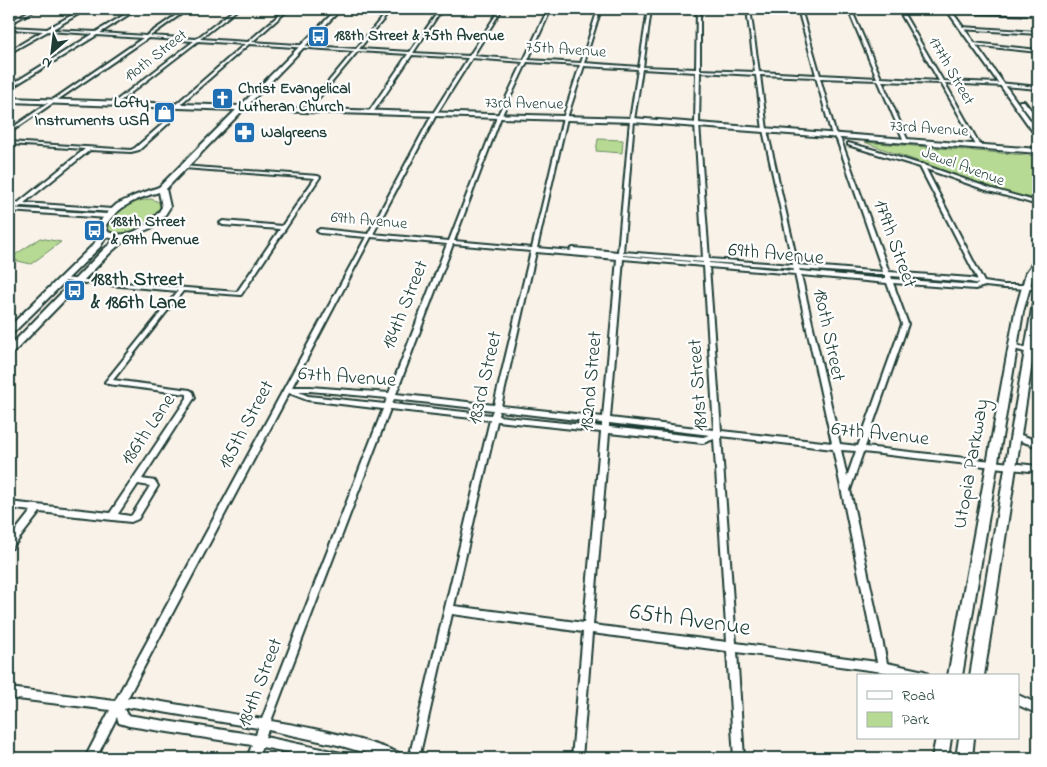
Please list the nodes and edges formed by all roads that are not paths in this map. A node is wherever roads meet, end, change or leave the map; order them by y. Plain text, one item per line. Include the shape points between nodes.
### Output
1 (35, 9) edge
2 (85, 9) edge
3 (136, 9) edge
4 (187, 9) edge
5 (237, 9) edge
6 (288, 9) edge
7 (339, 9) edge
8 (391, 9) edge
9 (441, 9) edge
10 (501, 9) edge
11 (550, 9) edge
12 (600, 9) edge
13 (650, 9) edge
14 (699, 9) edge
15 (749, 9) edge
16 (800, 9) edge
17 (850, 9) edge
18 (900, 9) edge
19 (918, 9) edge
20 (948, 9) edge
21 (978, 9) edge
22 (956, 10) edge
23 (1038, 12) edge
24 (9, 22) edge
25 (9, 28) edge
26 (961, 28) junction
27 (968, 28) junction
28 (48, 30) junction
29 (98, 33) junction
30 (1038, 33) edge
31 (148, 36) junction
32 (199, 38) junction
33 (250, 41) junction
34 (304, 44) junction
35 (973, 44) junction
36 (980, 45) junction
37 (359, 47) junction
38 (412, 51) junction
39 (1038, 51) edge
40 (9, 52) edge
41 (472, 55) junction
42 (526, 59) junction
43 (583, 63) junction
44 (640, 67) junction
45 (697, 70) junction
46 (757, 73) junction
47 (818, 75) junction
48 (879, 79) junction
49 (942, 82) junction
50 (1002, 85) junction
51 (1010, 86) junction
52 (9, 88) edge
53 (1038, 88) edge
54 (9, 100) edge
55 (52, 102) junction
56 (114, 104) junction
57 (176, 106) junction
58 (241, 109) junction
59 (306, 111) junction
60 (370, 113) junction
61 (434, 115) junction
62 (499, 117) junction
63 (565, 118) junction
64 (632, 120) junction
65 (1027, 120) junction
66 (168, 122) dead end
67 (1038, 122) edge
68 (697, 124) junction
69 (765, 130) junction
70 (9, 132) edge
71 (836, 135) junction
72 (1038, 135) edge
73 (906, 141) junction
74 (9, 142) edge
75 (850, 144) dead end
76 (979, 146) junction
77 (89, 148) junction
78 (1038, 151) edge
79 (921, 165) junction
80 (184, 167) junction
81 (162, 189) junction
82 (138, 198) junction
83 (166, 200) junction
84 (9, 204) edge
85 (20, 204) junction
86 (1038, 204) edge
87 (12, 209) edge
88 (109, 214) junction
89 (224, 223) dead end
90 (284, 228) junction
91 (320, 231) dead end
92 (104, 233) junction
93 (370, 235) junction
94 (125, 236) junction
95 (452, 241) junction
96 (535, 248) junction
97 (620, 256) junction
98 (1038, 262) edge
99 (708, 263) junction
100 (797, 270) junction
101 (889, 278) junction
102 (63, 279) junction
103 (78, 280) junction
104 (983, 285) junction
105 (1025, 287) junction
106 (1038, 287) edge
107 (182, 289) junction
108 (1038, 297) edge
109 (9, 332) edge
110 (1013, 346) junction
111 (9, 352) edge
112 (1033, 352) edge
113 (287, 390) junction
114 (388, 401) junction
115 (495, 414) junction
116 (606, 420) junction
117 (605, 429) junction
118 (719, 435) junction
119 (1015, 436) junction
120 (1038, 444) edge
121 (836, 447) junction
122 (862, 450) junction
123 (993, 464) junction
124 (1010, 465) junction
125 (1038, 469) edge
126 (136, 481) junction
127 (846, 489) junction
128 (9, 505) edge
129 (37, 508) junction
130 (112, 517) junction
131 (9, 545) edge
132 (450, 610) junction
133 (588, 628) junction
134 (732, 647) junction
135 (883, 667) junction
136 (915, 674) edge
137 (955, 674) edge
138 (977, 674) edge
139 (9, 693) edge
140 (1020, 701) edge
141 (118, 706) junction
142 (1038, 709) edge
143 (264, 726) junction
144 (944, 740) edge
145 (967, 740) edge
146 (259, 741) junction
147 (90, 758) edge
148 (252, 758) edge
149 (341, 758) edge
150 (398, 758) edge
151 (414, 758) edge
152 (577, 758) edge
153 (739, 758) edge
154 (940, 758) edge
155 (964, 758) edge

1 - 24 street
2 - 28 street
3 - 29 street
4 - 31 street
5 - 32 street, 190th Street
6 - 33 street
7 - 34 street
8 - 37 street
9 - 38 street
10 - 41 street, 185th Street
11 - 42 street, 184th Street
12 - 43 street, 183rd Street
13 - 44 street, 182nd Street
14 - 45 street, 181st Street
15 - 46 street, 180th Street
16 - 47 street, 179th Street
17 - 48 street
18 - 49 street, 177th Street
19 - 20 main road
20 - 22 main road
20 - 26 street
21 - 23 main road
22 - 23 main road
22 - 27 street
25 - 28 street, 75th Avenue
26 - 27 street
26 - 35 street
27 - 30 street
27 - 36 street
28 - 29 street, 75th Avenue
28 - 40 street
29 - 31 street, 75th Avenue
29 - 52 street
31 - 32 street, 75th Avenue
31 - 55 street
32 - 33 street, 75th Avenue
32 - 56 street, 190th Street
33 - 34 street, 75th Avenue
33 - 57 street
34 - 37 street, 75th Avenue
34 - 58 street
35 - 36 street
35 - 50 street
36 - 39 street
36 - 51 street
37 - 38 street, 75th Avenue
37 - 59 street
38 - 41 street, 75th Avenue
38 - 60 street
41 - 42 street, 75th Avenue
41 - 61 street, 185th Street
42 - 43 street, 75th Avenue
42 - 62 street, 184th Street
43 - 44 street, 75th Avenue
43 - 63 street, 183rd Street
44 - 45 street, 75th Avenue
44 - 64 street, 182nd Street
45 - 46 street, 75th Avenue
45 - 68 street, 181st Street
46 - 47 street, 75th Avenue
46 - 69 street, 180th Street
47 - 48 street, 75th Avenue
47 - 71 street, 179th Street via 832,132
48 - 49 street, 75th Avenue
48 - 73 street
49 - 50 street, 75th Avenue
49 - 76 street, 177th Street
50 - 51 street, 75th Avenue
50 - 65 street
51 - 53 street, 75th Avenue
51 - 67 street
54 - 55 street, 73rd Avenue
55 - 56 street, 73rd Avenue
55 - 70 street
56 - 57 street, 73rd Avenue
57 - 58 street, 73rd Avenue
58 - 59 street, 73rd Avenue
58 - 80 street
59 - 60 street, 73rd Avenue
60 - 61 street, 73rd Avenue
61 - 62 street, 73rd Avenue
61 - 93 street, 185th Street
62 - 63 street, 73rd Avenue
62 - 95 street, 184th Street
63 - 64 street, 73rd Avenue
63 - 96 street, 183rd Street
64 - 68 street, 73rd Avenue
64 - 97 street, 182nd Street
65 - 67 street
65 - 72 street
66 - 77 street via 131,151
68 - 69 street, 73rd Avenue
68 - 99 street, 181st Street
69 - 71 street, 73rd Avenue
69 - 100 street, 180th Street
71 - 73 street, 73rd Avenue
71 - 101 street, 179th Street
73 - 76 street, 73rd Avenue
74 - 77 street
75 - 79 street, Jewel Avenue
76 - 78 street, 73rd Avenue
77 - 85 street
79 - 86 street, Jewel Avenue via 1005,196
79 - 104 street
80 - 81 street
80 - 90 street via 318,177
81 - 82 street
81 - 83 street
82 - 83 street
82 - 88 street
83 - 94 street via 164,212 157,220
84 - 85 street
85 - 87 street
85 - 88 street
87 - 88 street
88 - 92 street via 102,224
89 - 90 street
90 - 107 street via 239,294
91 - 93 street, 69th Avenue
92 - 94 street via 114,237
92 - 102 street via 97,245
93 - 95 street, 69th Avenue
93 - 113 street, 185th Street
94 - 103 street
95 - 96 street, 69th Avenue
95 - 114 street, 184th Street
96 - 97 street, 69th Avenue via 584,256
96 - 115 street, 183rd Street
97 - 99 street, 69th Avenue
97 - 116 street, 182nd Street
98 - 105 street, Utopia Parkway
99 - 100 street, 69th Avenue
99 - 118 street, 181st Street
100 - 101 street, 69th Avenue
100 - 121 street, 180th Street
101 - 104 street, 69th Avenue via 975,287
101 - 122 street, 179th Street via 905,324
102 - 103 street
102 - 109 street
103 - 107 street
103 - 111 street
104 - 105 street, 69th Avenue
105 - 106 street, 69th Avenue
105 - 110 street, Utopia Parkway
107 - 126 street, 186th Lane via 108,382 190,392 191,398
108 - 112 street, Utopia Parkway
110 - 112 street
110 - 123 street, Utopia Parkway
112 - 119 street, Utopia Parkway
113 - 114 street, 67th Avenue via 307,398
113 - 141 street, 185th Street
114 - 115 street, 67th Avenue
114 - 143 street, 184th Street
115 - 116 street, 67th Avenue
115 - 117 street, 67th Avenue
115 - 132 street, 183rd Street
116 - 117 street, 182nd Street
116 - 118 street, 67th Avenue via 705,430
117 - 118 street, 67th Avenue via 703,440
117 - 133 street, 182nd Street
118 - 121 street, 67th Avenue
118 - 134 street, 181st Street
119 - 120 street
119 - 124 street, Utopia Parkway
121 - 122 street, 67th Avenue
121 - 127 street, 180th Street
122 - 123 street, 67th Avenue
122 - 127 street, 179th Street
123 - 124 street, 67th Avenue
123 - 137 street, Utopia Parkway
124 - 125 street, 67th Avenue
124 - 138 street, Utopia Parkway
126 - 130 street, 186th Lane
126 - 130 street via 154,486 135,517
127 - 135 street, 180th Street
128 - 129 street
129 - 130 street
129 - 131 street
132 - 133 street, 65th Avenue
132 - 151 street, 183rd Street
133 - 134 street, 65th Avenue
133 - 152 street, 182nd Street
134 - 135 street, 65th Avenue
134 - 153 street, 181st Street
135 - 136 street, 65th Avenue
139 - 141 street
140 - 142 street
141 - 143 street via 133,702
141 - 146 street via 124,719 130,721
141 - 147 street, 185th Street
143 - 146 street, 184th Street
143 - 150 street via 316,734
144 - 154 street
145 - 155 street
146 - 148 street, 184th Street
146 - 149 street

